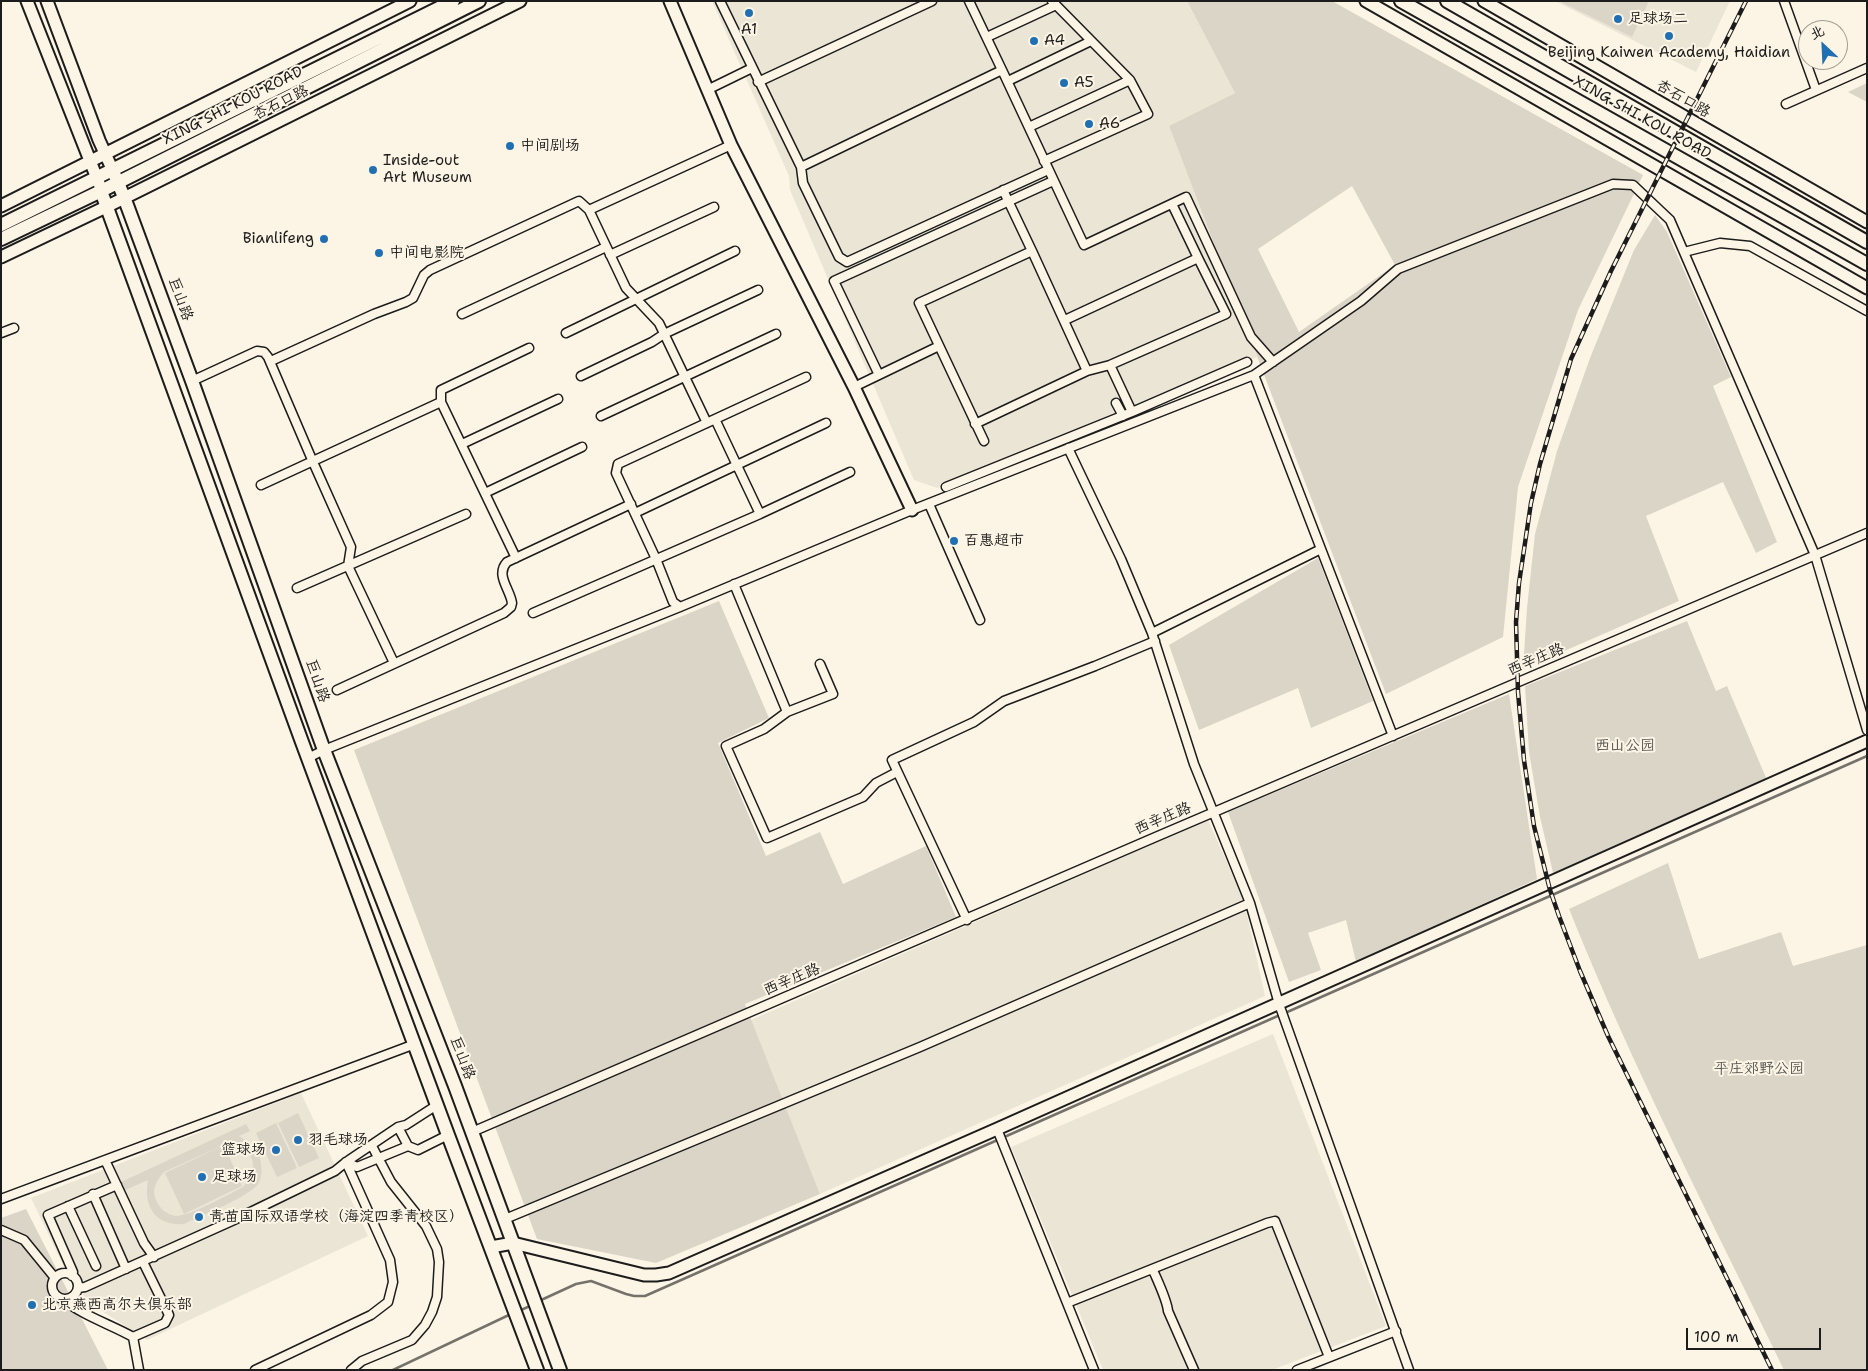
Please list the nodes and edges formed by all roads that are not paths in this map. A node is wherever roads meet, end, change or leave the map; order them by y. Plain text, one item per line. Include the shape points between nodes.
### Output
1 (28, 1) edge
2 (46, 1) edge
3 (411, 1) edge
4 (453, 1) edge
5 (479, 1) edge
6 (520, 1) edge
7 (670, 1) edge
8 (720, 1) edge
9 (932, 1) edge
10 (969, 1) edge
11 (1366, 1) edge
12 (1401, 1) edge
13 (1447, 1) edge
14 (1484, 1) edge
15 (1784, 1) edge
16 (1054, 3) edge
17 (418, 25) junction
18 (987, 37) junction
19 (1091, 41) junction
20 (752, 68) junction
21 (1867, 68) edge
22 (1002, 70) junction
23 (1130, 80) junction
24 (1008, 81) junction
25 (758, 82) junction
26 (707, 90) junction
27 (1816, 90) junction
28 (1786, 104) dead end
29 (1029, 127) junction
30 (731, 145) junction
31 (106, 155) junction
32 (1044, 161) junction
33 (90, 162) junction
34 (801, 167) junction
35 (1048, 170) junction
36 (115, 177) junction
37 (97, 178) junction
38 (1054, 181) junction
39 (1003, 190) junction
40 (102, 191) junction
41 (124, 197) junction
42 (1008, 202) junction
43 (1172, 204) junction
44 (1, 206) edge
45 (108, 206) junction
46 (714, 207) dead end
47 (588, 210) junction
48 (1867, 222) edge
49 (1, 225) edge
50 (1, 239) edge
51 (1867, 242) edge
52 (606, 247) junction
53 (735, 251) dead end
54 (1032, 251) junction
55 (1684, 252) junction
56 (610, 255) junction
57 (1, 257) edge
58 (1198, 258) junction
59 (1867, 264) edge
60 (1867, 288) edge
61 (758, 290) dead end
62 (916, 294) dead end
63 (637, 300) junction
64 (919, 303) junction
65 (1867, 311) edge
66 (462, 314) dead end
67 (1064, 320) junction
68 (14, 328) dead end
69 (1, 333) edge
70 (566, 333) dead end
71 (664, 334) junction
72 (776, 334) dead end
73 (939, 346) junction
74 (529, 348) dead end
75 (271, 361) junction
76 (1247, 362) dead end
77 (1273, 362) junction
78 (1110, 365) junction
79 (1087, 371) junction
80 (879, 375) junction
81 (1254, 375) junction
82 (581, 376) dead end
83 (685, 377) junction
84 (806, 377) dead end
85 (192, 381) junction
86 (854, 387) junction
87 (558, 399) dead end
88 (441, 402) junction
89 (1116, 403) dead end
90 (1132, 412) junction
91 (602, 416) dead end
92 (1123, 416) junction
93 (715, 419) junction
94 (706, 423) junction
95 (826, 423) dead end
96 (975, 424) junction
97 (984, 442) dead end
98 (462, 444) junction
99 (582, 447) dead end
100 (1068, 448) junction
101 (312, 462) junction
102 (850, 472) dead end
103 (262, 485) dead end
104 (946, 487) dead end
105 (485, 493) junction
106 (630, 504) junction
107 (928, 504) junction
108 (912, 510) junction
109 (634, 513) junction
110 (466, 514) dead end
111 (760, 514) junction
112 (1867, 533) edge
113 (1321, 549) junction
114 (1815, 555) junction
115 (516, 558) junction
116 (656, 559) junction
117 (348, 566) junction
118 (734, 584) junction
119 (297, 588) dead end
120 (680, 607) junction
121 (534, 613) dead end
122 (980, 620) dead end
123 (1152, 632) junction
124 (1155, 641) junction
125 (394, 663) junction
126 (820, 664) dead end
127 (337, 690) dead end
128 (787, 712) junction
129 (1867, 730) edge
130 (1393, 736) junction
131 (1867, 741) edge
132 (324, 750) junction
133 (308, 758) junction
134 (897, 772) junction
135 (1214, 812) junction
136 (1250, 903) junction
137 (967, 920) junction
138 (1279, 1004) junction
139 (415, 1044) junction
140 (437, 1105) junction
141 (398, 1127) junction
142 (997, 1129) junction
143 (472, 1132) junction
144 (448, 1135) junction
145 (372, 1146) junction
146 (408, 1146) junction
147 (378, 1158) junction
148 (105, 1160) junction
149 (346, 1162) junction
150 (117, 1185) junction
151 (93, 1194) junction
152 (1, 1199) edge
153 (68, 1206) junction
154 (504, 1219) junction
155 (1, 1230) edge
156 (513, 1243) junction
157 (491, 1247) junction
158 (154, 1257) junction
159 (143, 1262) junction
160 (96, 1266) dead end
161 (126, 1269) junction
162 (1153, 1270) junction
163 (72, 1276) junction
164 (56, 1278) junction
165 (78, 1288) junction
166 (63, 1299) junction
167 (1067, 1303) junction
168 (1396, 1331) junction
169 (133, 1337) junction
170 (1329, 1357) junction
171 (139, 1370) edge
172 (255, 1370) edge
173 (350, 1370) edge
174 (537, 1370) edge
175 (560, 1370) edge
176 (1094, 1370) edge
177 (1194, 1370) edge
178 (1297, 1370) edge
179 (1409, 1370) edge

1 - 33 street
2 - 31 street, 巨山路
3 - 17 street
3 - 31 street
4 - 17 main road, XING SHI KOU ROAD
5 - 17 main road, XING SHI KOU ROAD
6 - 41 street, 杏石口路
7 - 26 street
8 - 20 street
9 - 25 street
10 - 18 street
11 - 60 street
12 - 59 main road, XING SHI KOU ROAD
13 - 51 main road, XING SHI KOU ROAD
14 - 48 street, 杏石口路
15 - 27 street
16 - 18 street
16 - 19 street
17 - 36 main road, XING SHI KOU ROAD
18 - 22 street
19 - 23 street
19 - 24 street
20 - 25 street
20 - 26 street
21 - 27 street
22 - 24 street
22 - 34 street
23 - 29 street
23 - 32 street via 1148,114
24 - 29 street
25 - 34 street
26 - 30 street
27 - 28 street
29 - 32 street
30 - 47 street
30 - 86 street
31 - 33 street
31 - 36 street, 巨山路
32 - 35 street
33 - 37 street
33 - 44 street
34 - 39 street via 803,183 839,257 847,262
35 - 38 street
35 - 39 street
36 - 37 main road, XING SHI KOU ROAD
36 - 40 main road, XING SHI KOU ROAD
36 - 41 main road, 巨山路
37 - 40 street
37 - 49 main road, XING SHI KOU ROAD
38 - 42 street
38 - 43 street via 1084,245
39 - 42 street
40 - 45 main road
40 - 50 main road, XING SHI KOU ROAD
41 - 45 street, 杏石口路
41 - 85 main road, 巨山路
42 - 54 street
42 - 80 street via 834,281
43 - 58 street
43 - 77 street via 1186,197 1251,337
45 - 57 street, 杏石口路
45 - 133 main road
46 - 56 street
47 - 52 street
47 - 75 street via 579,201 443,263 424,275 413,298 406,302
52 - 56 street
52 - 66 street
53 - 63 street
54 - 64 street
54 - 67 street
55 - 65 street via 1720,243 1750,246
55 - 77 street via 1670,220 1647,197 1633,185 1614,184 1398,269 1361,301
55 - 114 street
56 - 63 street via 626,288
58 - 67 street
58 - 78 street via 1226,314
61 - 71 street
62 - 64 street
63 - 70 street
63 - 71 street via 659,323
64 - 73 street
67 - 79 street
68 - 69 street
71 - 82 street
71 - 83 street
72 - 83 street
73 - 80 street
73 - 96 street
74 - 88 street via 441,390
75 - 85 street via 264,352 257,351
75 - 101 street
76 - 90 street
77 - 81 street
78 - 79 street
78 - 90 street
79 - 96 street
80 - 86 street
81 - 100 street
81 - 113 street
83 - 91 street
83 - 94 street
84 - 93 street
85 - 132 main road, 巨山路
86 - 108 street
87 - 98 street
88 - 98 street
88 - 101 street
89 - 92 street
90 - 92 street
92 - 104 street
93 - 94 street
93 - 111 street
94 - 106 street via 618,464 616,474
95 - 109 street
96 - 97 street
98 - 105 street
99 - 105 street
100 - 107 street
100 - 123 street
101 - 103 street
101 - 117 street via 351,547
102 - 111 street
105 - 115 street
106 - 109 street
106 - 115 street
107 - 108 street
107 - 122 street
108 - 118 street
109 - 116 street
110 - 117 street
111 - 116 street
112 - 114 street, 西辛庄路
113 - 123 street
113 - 130 street
114 - 129 street
114 - 130 street, 西辛庄路
115 - 125 street via 507,562 501,571 512,603 508,611
116 - 120 street via 673,602
116 - 121 street
117 - 119 street
117 - 125 street
118 - 120 street
118 - 128 street
120 - 132 street
123 - 124 street
124 - 134 street via 1004,701 974,722 892,760
124 - 135 street via 1194,764
125 - 127 street
126 - 128 street via 833,694
128 - 134 street via 764,729 726,746 767,838 863,797 876,782
130 - 135 street, 西辛庄路
131 - 138 street
132 - 133 street
132 - 143 main road, 巨山路
133 - 139 main road
134 - 137 street
135 - 136 street
135 - 137 street, 西辛庄路
136 - 138 street
136 - 154 street via 920,1046
137 - 143 street, 西辛庄路
138 - 142 street
138 - 168 street
139 - 140 main road
139 - 148 street
140 - 141 street
140 - 144 main road
141 - 145 street
141 - 146 street
142 - 156 street via 669,1273 644,1275
142 - 167 street
143 - 154 main road, 巨山路
144 - 146 street via 418,1150
144 - 157 main road
145 - 147 street
145 - 149 street via 353,1156 348,1164
146 - 147 street
147 - 149 street via 357,1167
147 - 173 street via 391,1182 426,1226 437,1249 436,1297 425,1325 412,1340 362,1361
148 - 150 street
148 - 152 street
149 - 158 street via 335,1171
149 - 172 street via 390,1260 393,1282 388,1302 371,1315
150 - 151 street
150 - 158 street
151 - 153 street
151 - 161 street
153 - 160 street
153 - 163 street via 48,1215
154 - 156 main road, 巨山路
155 - 164 street via 24,1240
156 - 157 street
156 - 175 main road, 巨山路
157 - 174 main road
158 - 159 street
159 - 161 street
159 - 169 street via 169,1315 165,1323
161 - 165 street
162 - 167 street
162 - 170 street via 1275,1221
162 - 177 street
163 - 164 street via 65,1274
163 - 165 street
164 - 166 street via 52,1284 54,1292
165 - 166 street via 71,1298
166 - 169 street via 76,1309
167 - 176 street
168 - 170 street
168 - 179 street
169 - 171 street
170 - 178 street

